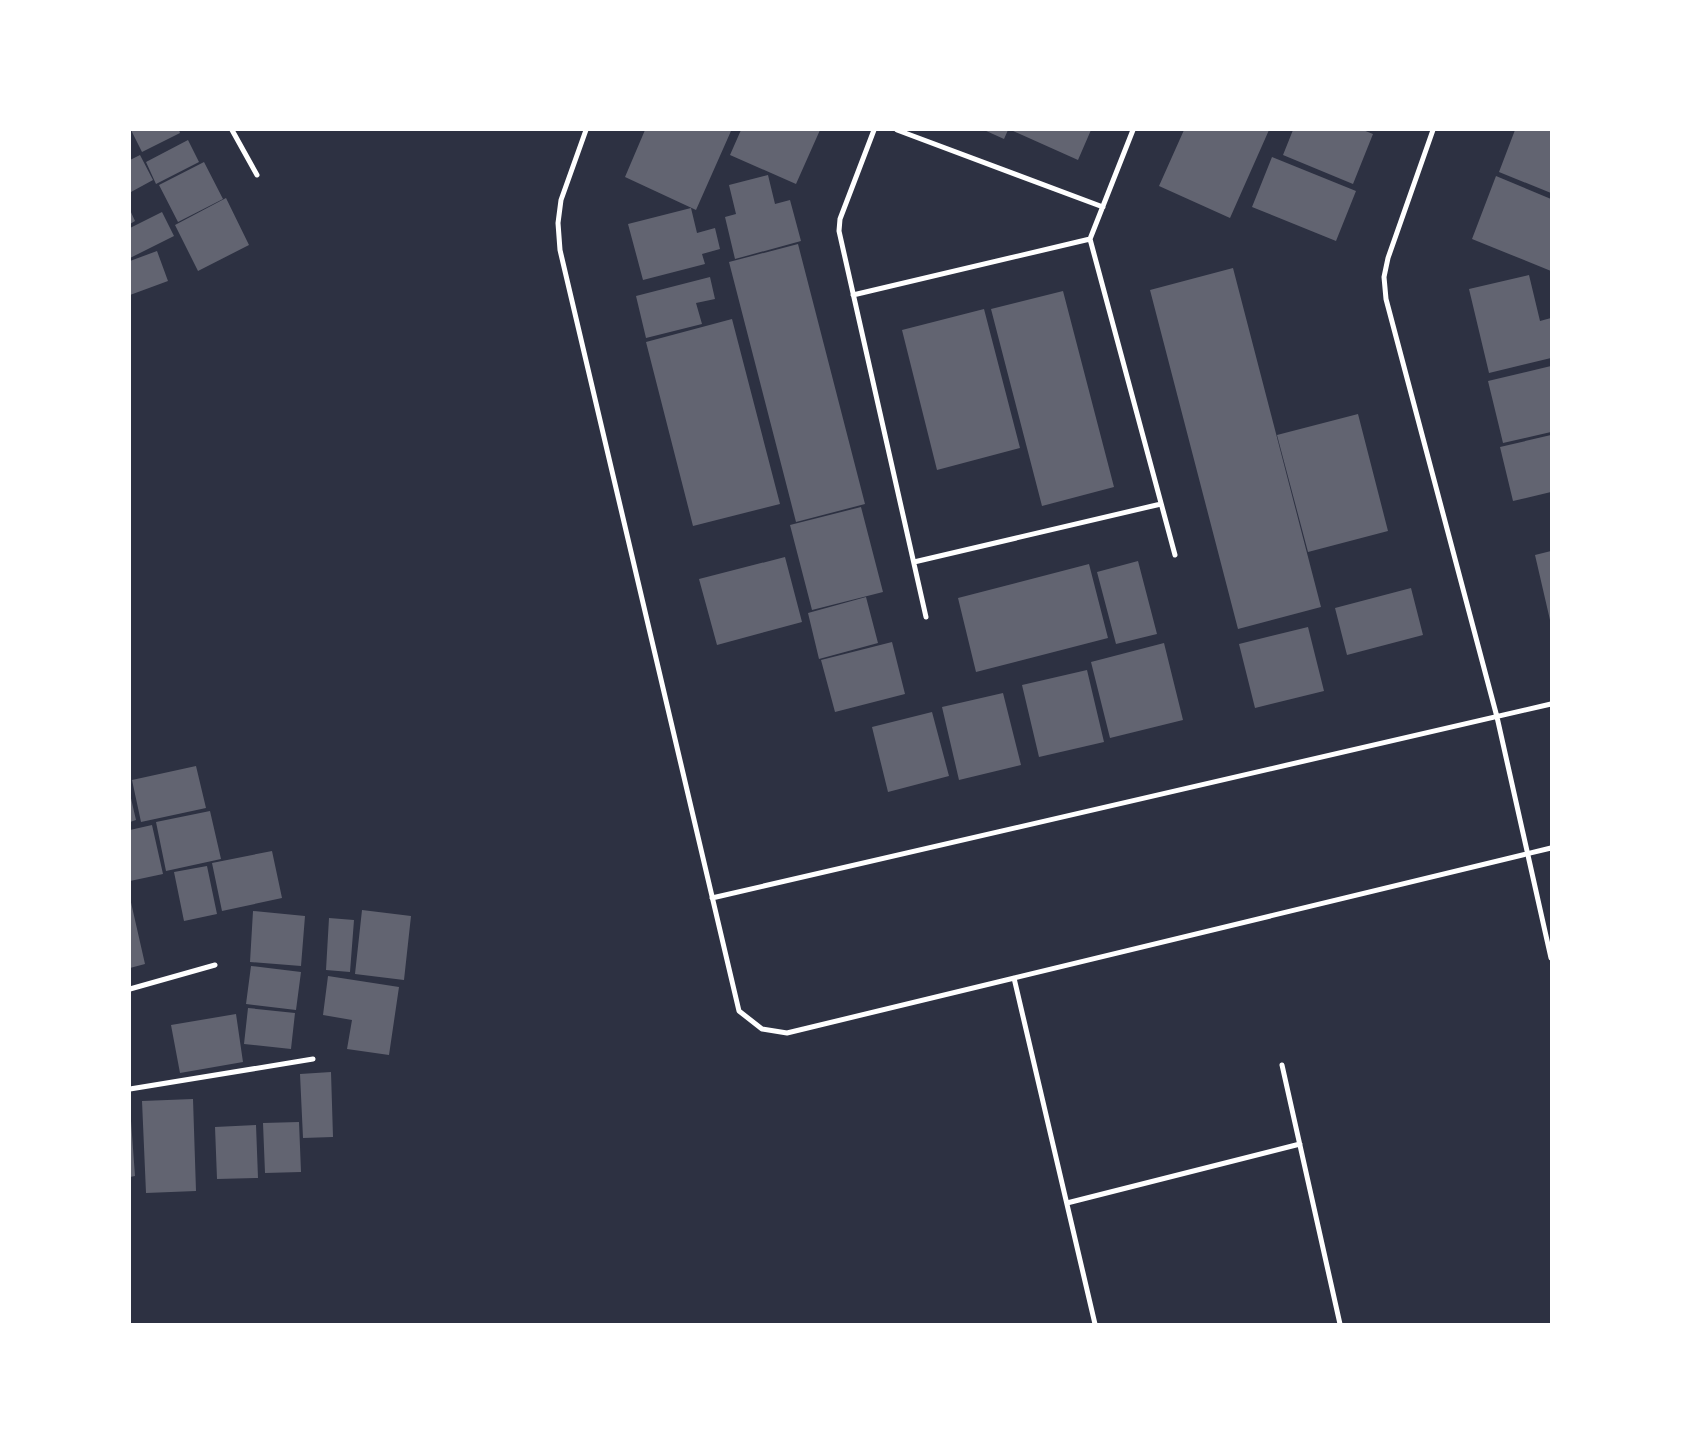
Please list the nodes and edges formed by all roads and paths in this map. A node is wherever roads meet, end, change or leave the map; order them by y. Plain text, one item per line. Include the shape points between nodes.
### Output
1 (232, 130) edge
2 (586, 130) edge
3 (874, 130) edge
4 (897, 130) edge
5 (1133, 130) edge
6 (1433, 130) edge
7 (257, 175) dead end
8 (1102, 207) junction
9 (1090, 239) junction
10 (852, 294) junction
11 (1161, 504) junction
12 (1175, 556) dead end
13 (914, 562) junction
14 (926, 617) dead end
15 (1551, 704) edge
16 (1497, 717) junction
17 (1551, 848) edge
18 (1527, 853) junction
19 (712, 898) junction
20 (1551, 958) edge
21 (215, 965) dead end
22 (1014, 978) junction
23 (130, 989) edge
24 (313, 1060) dead end
25 (1282, 1065) dead end
26 (130, 1089) edge
27 (1300, 1144) junction
28 (1067, 1202) junction
29 (1095, 1324) edge
30 (1340, 1324) edge

1 - 7 street
2 - 19 street via 560,200 560,250
3 - 10 street via 840,219 841,244
4 - 8 street
5 - 8 street
6 - 16 street via 1388,258 1384,278 1386,300
8 - 9 street
9 - 10 street
9 - 11 street
10 - 13 street
11 - 12 street
11 - 13 street
13 - 14 street
15 - 16 street
16 - 18 street
16 - 19 street
17 - 18 street
18 - 20 street
18 - 22 street
19 - 22 street via 739,1011 762,1029 787,1033
21 - 23 street
22 - 28 street
24 - 26 street
25 - 27 street
27 - 28 street
27 - 30 street
28 - 29 street

